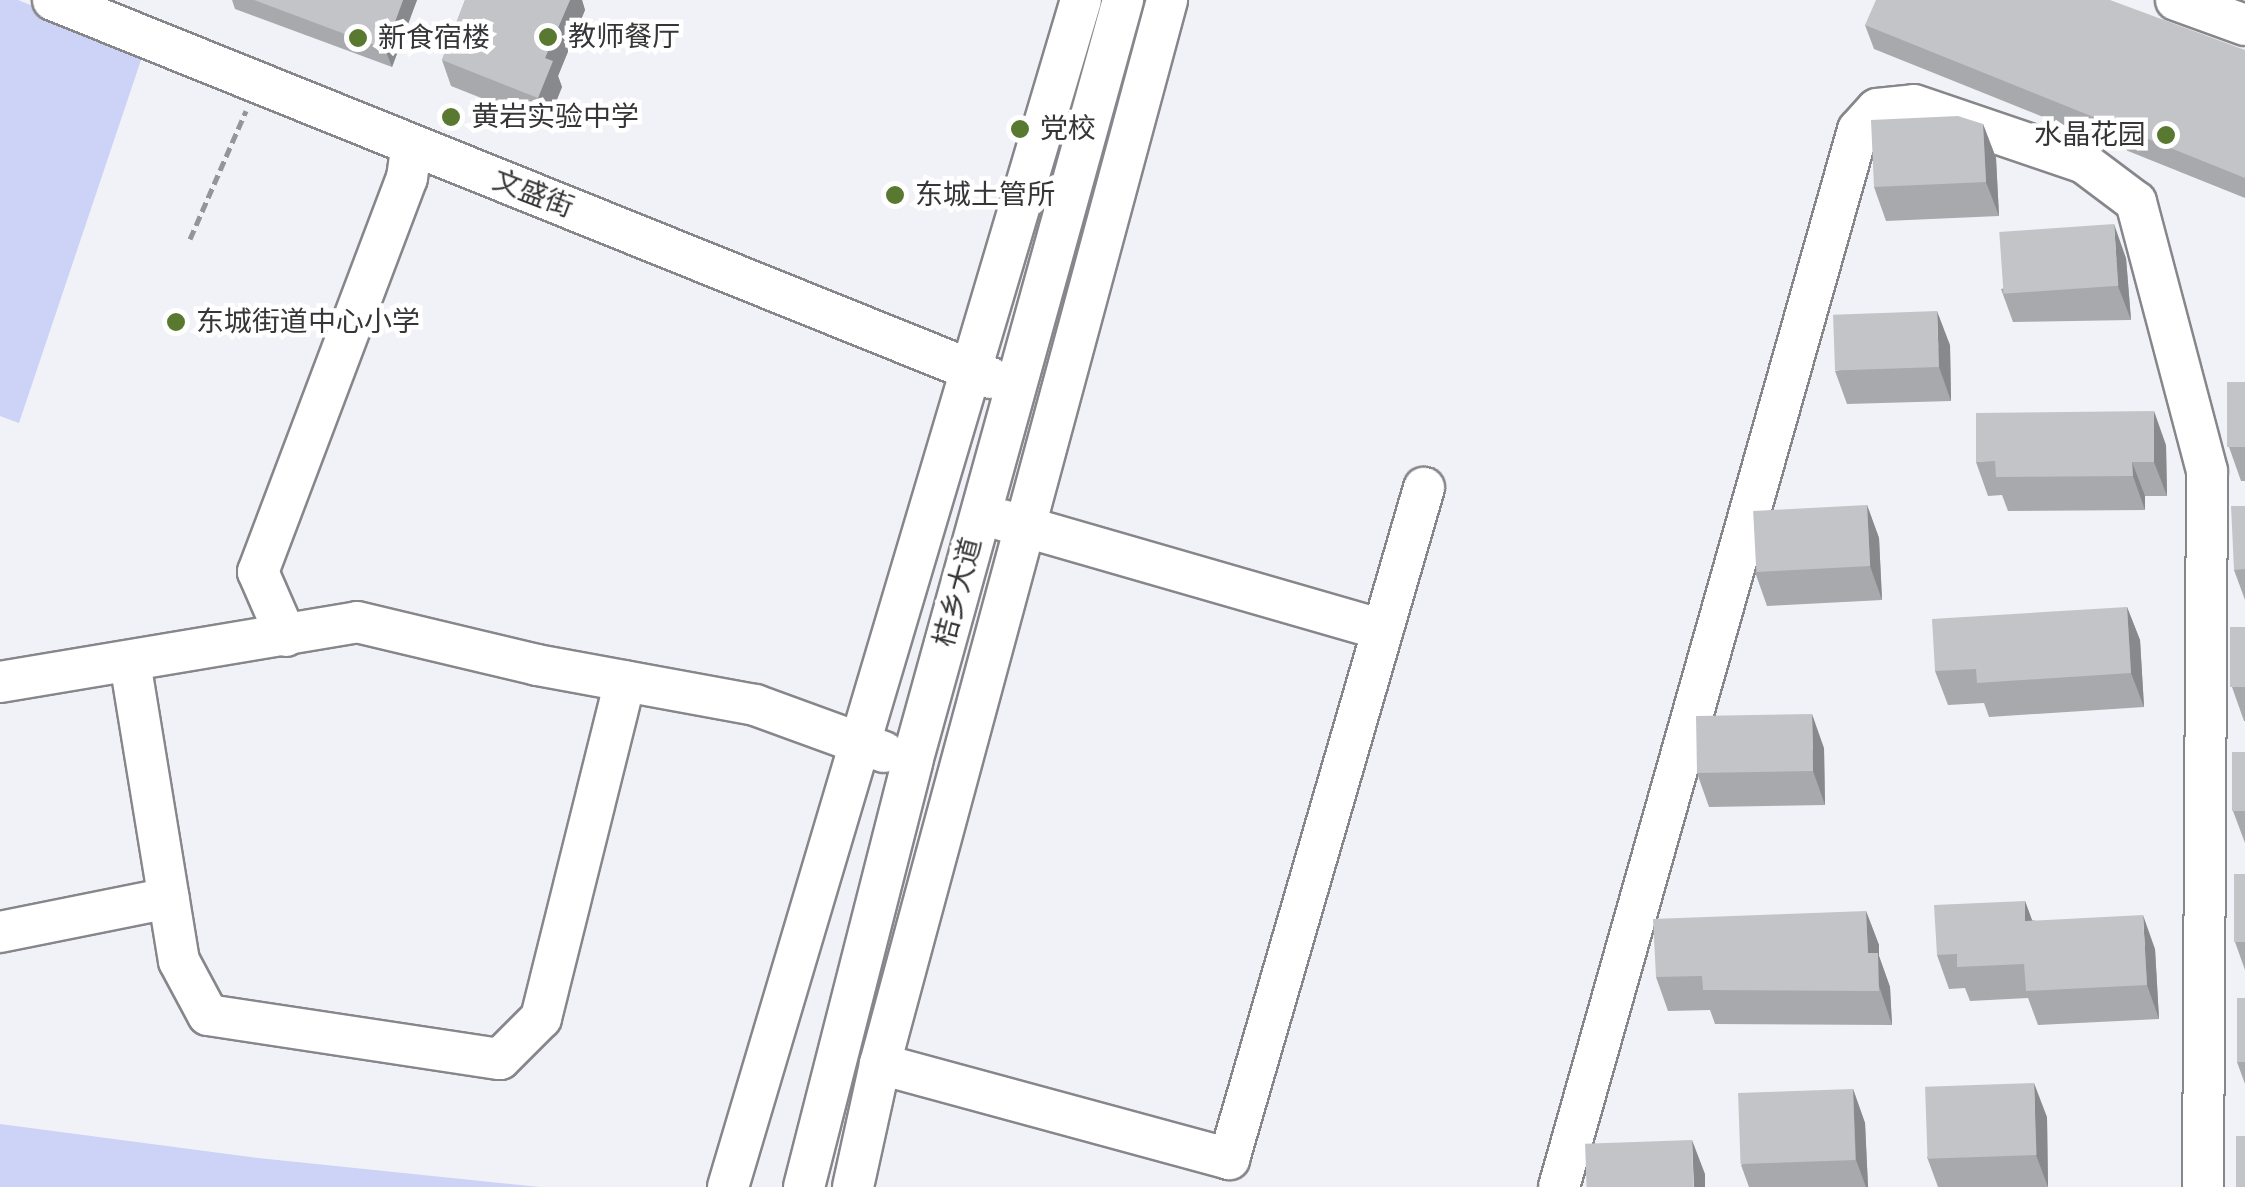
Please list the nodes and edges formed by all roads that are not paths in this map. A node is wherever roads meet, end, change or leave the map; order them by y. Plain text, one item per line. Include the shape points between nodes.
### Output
1 (53, 0) edge
2 (1081, 0) edge
3 (1123, 0) edge
4 (1167, 0) edge
5 (2176, 0) edge
6 (2245, 26) edge
7 (411, 149) junction
8 (968, 369) junction
9 (1014, 386) junction
10 (1424, 488) dead end
11 (979, 514) junction
12 (1025, 526) junction
13 (1382, 630) junction
14 (286, 636) junction
15 (130, 662) junction
16 (625, 681) junction
17 (0, 682) edge
18 (859, 743) junction
19 (912, 762) junction
20 (168, 898) junction
21 (0, 932) edge
22 (880, 1064) junction
23 (728, 1187) edge
24 (804, 1187) edge
25 (852, 1187) edge
26 (1559, 1187) edge
27 (2203, 1187) edge

1 - 7 street, 文盛街
2 - 8 street
3 - 9 street, 桔乡大道
4 - 12 street
5 - 6 street
7 - 8 street, 文盛街
7 - 14 street via 407,178 258,572
8 - 9 street, 文盛街
8 - 18 street
9 - 11 street, 桔乡大道
10 - 13 street
11 - 12 street
11 - 19 street, 桔乡大道
12 - 13 street
12 - 22 street
13 - 22 street via 1229,1160
14 - 15 street
14 - 16 street via 358,622
15 - 17 street
15 - 20 street
16 - 18 street via 755,704
16 - 20 street via 541,1018 500,1059 208,1014 179,961
18 - 19 street
18 - 23 street
19 - 24 street, 桔乡大道
20 - 21 street
22 - 25 street
26 - 27 street via 1858,130 1878,109 1914,105 2084,163 2136,202 2207,471

